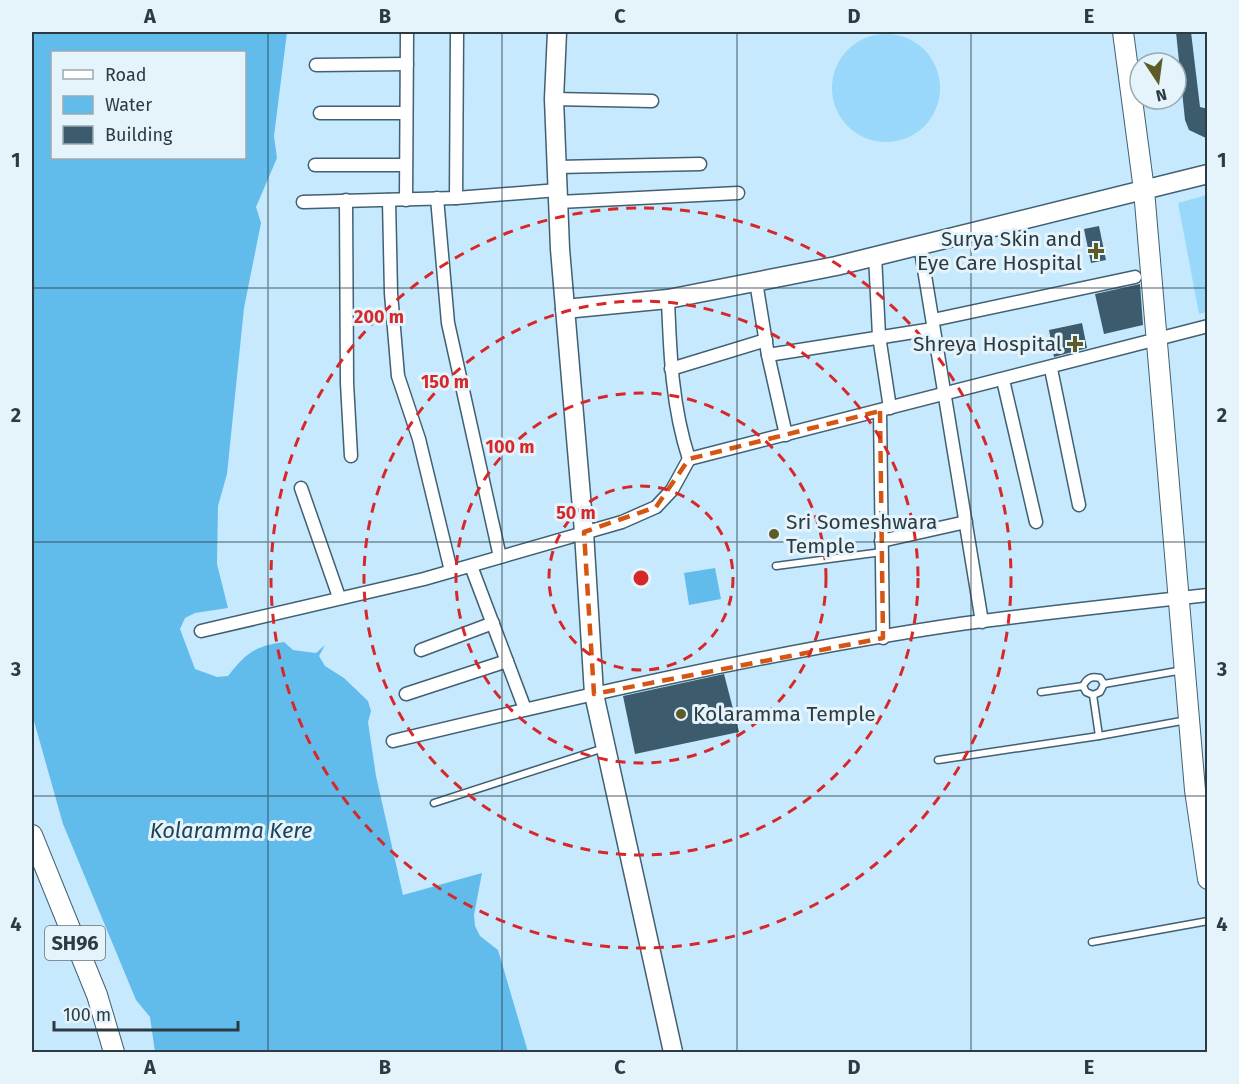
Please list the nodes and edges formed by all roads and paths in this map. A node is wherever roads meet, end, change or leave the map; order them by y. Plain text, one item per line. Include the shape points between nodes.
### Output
1 (407, 32) edge
2 (457, 32) edge
3 (557, 32) edge
4 (1123, 32) edge
5 (407, 64) junction
6 (316, 65) dead end
7 (554, 99) junction
8 (652, 101) dead end
9 (320, 112) dead end
10 (406, 113) junction
11 (700, 164) dead end
12 (315, 165) dead end
13 (406, 165) junction
14 (557, 167) junction
15 (1208, 174) edge
16 (1144, 190) junction
17 (738, 193) dead end
18 (559, 196) junction
19 (437, 198) junction
20 (456, 198) junction
21 (346, 200) junction
22 (389, 200) junction
23 (406, 200) junction
24 (303, 202) dead end
25 (920, 245) junction
26 (875, 255) junction
27 (1135, 277) dead end
28 (756, 282) junction
29 (668, 299) junction
30 (566, 309) junction
31 (933, 325) junction
32 (1208, 326) edge
33 (879, 336) junction
34 (1157, 337) junction
35 (766, 340) junction
36 (768, 355) junction
37 (671, 369) junction
38 (1051, 369) junction
39 (1003, 380) junction
40 (946, 393) junction
41 (885, 410) junction
42 (786, 435) junction
43 (351, 456) dead end
44 (689, 459) junction
45 (301, 488) dead end
46 (1079, 505) dead end
47 (966, 522) junction
48 (1035, 522) dead end
49 (584, 532) junction
50 (882, 546) junction
51 (500, 557) junction
52 (471, 566) junction
53 (776, 566) dead end
54 (451, 571) junction
55 (1208, 595) edge
56 (339, 597) junction
57 (1180, 598) junction
58 (982, 622) junction
59 (493, 623) junction
60 (201, 631) dead end
61 (884, 638) junction
62 (421, 650) dead end
63 (507, 661) junction
64 (1187, 669) junction
65 (1104, 684) junction
66 (1083, 686) junction
67 (1041, 692) dead end
68 (406, 694) dead end
69 (594, 694) junction
70 (1093, 695) junction
71 (525, 709) junction
72 (1190, 720) junction
73 (1099, 736) junction
74 (393, 741) dead end
75 (604, 748) junction
76 (938, 760) dead end
77 (434, 803) dead end
78 (32, 835) edge
79 (1206, 852) edge
80 (1208, 879) edge
81 (1208, 921) edge
82 (1092, 942) dead end
83 (114, 1053) edge
84 (673, 1053) edge

1 - 5 street
2 - 20 street
3 - 7 street
4 - 16 main road
5 - 6 street
5 - 10 street
7 - 8 street
7 - 14 street
9 - 10 street
10 - 13 street
11 - 14 street
12 - 13 street
13 - 23 street
14 - 18 street
15 - 16 street
16 - 25 street
16 - 34 main road
17 - 18 street
18 - 20 street
18 - 30 street
19 - 20 street
19 - 23 street
19 - 51 street via 447,323
21 - 22 street
21 - 24 street
21 - 43 street via 346,383
22 - 23 street
22 - 54 street via 398,376 419,439
25 - 26 street
25 - 31 street
26 - 28 street via 836,267
26 - 33 street
27 - 31 street
28 - 29 street
28 - 35 street
29 - 30 street
29 - 37 street
30 - 49 street
31 - 33 street
31 - 40 street
32 - 34 street
33 - 36 street
33 - 41 street
34 - 38 street
34 - 57 main road
35 - 36 street
35 - 37 street
36 - 42 street
37 - 44 street via 678,425
38 - 39 street
38 - 46 street
39 - 40 street
39 - 48 street
40 - 41 street
40 - 47 street
41 - 42 street
41 - 50 street
42 - 44 street
44 - 49 street via 672,490 656,507 622,522
45 - 56 street
47 - 50 street
47 - 58 street
49 - 51 street
49 - 69 street
50 - 53 lane
50 - 61 street
51 - 52 street
52 - 54 street
52 - 59 street
54 - 56 street
55 - 57 street
56 - 60 street
57 - 58 street
57 - 64 main road
58 - 61 street
59 - 62 street
59 - 63 street
61 - 69 street
63 - 68 street
63 - 71 street
64 - 65 lane
64 - 72 main road
65 - 66 lane via 1093,676
65 - 70 lane
66 - 67 lane
66 - 70 lane
69 - 71 street
69 - 75 street
70 - 73 lane
71 - 74 street
72 - 73 lane
72 - 79 main road
73 - 76 lane
75 - 77 lane
75 - 84 street
78 - 83 main road, SH96 via 97,995
79 - 80 main road
81 - 82 lane

